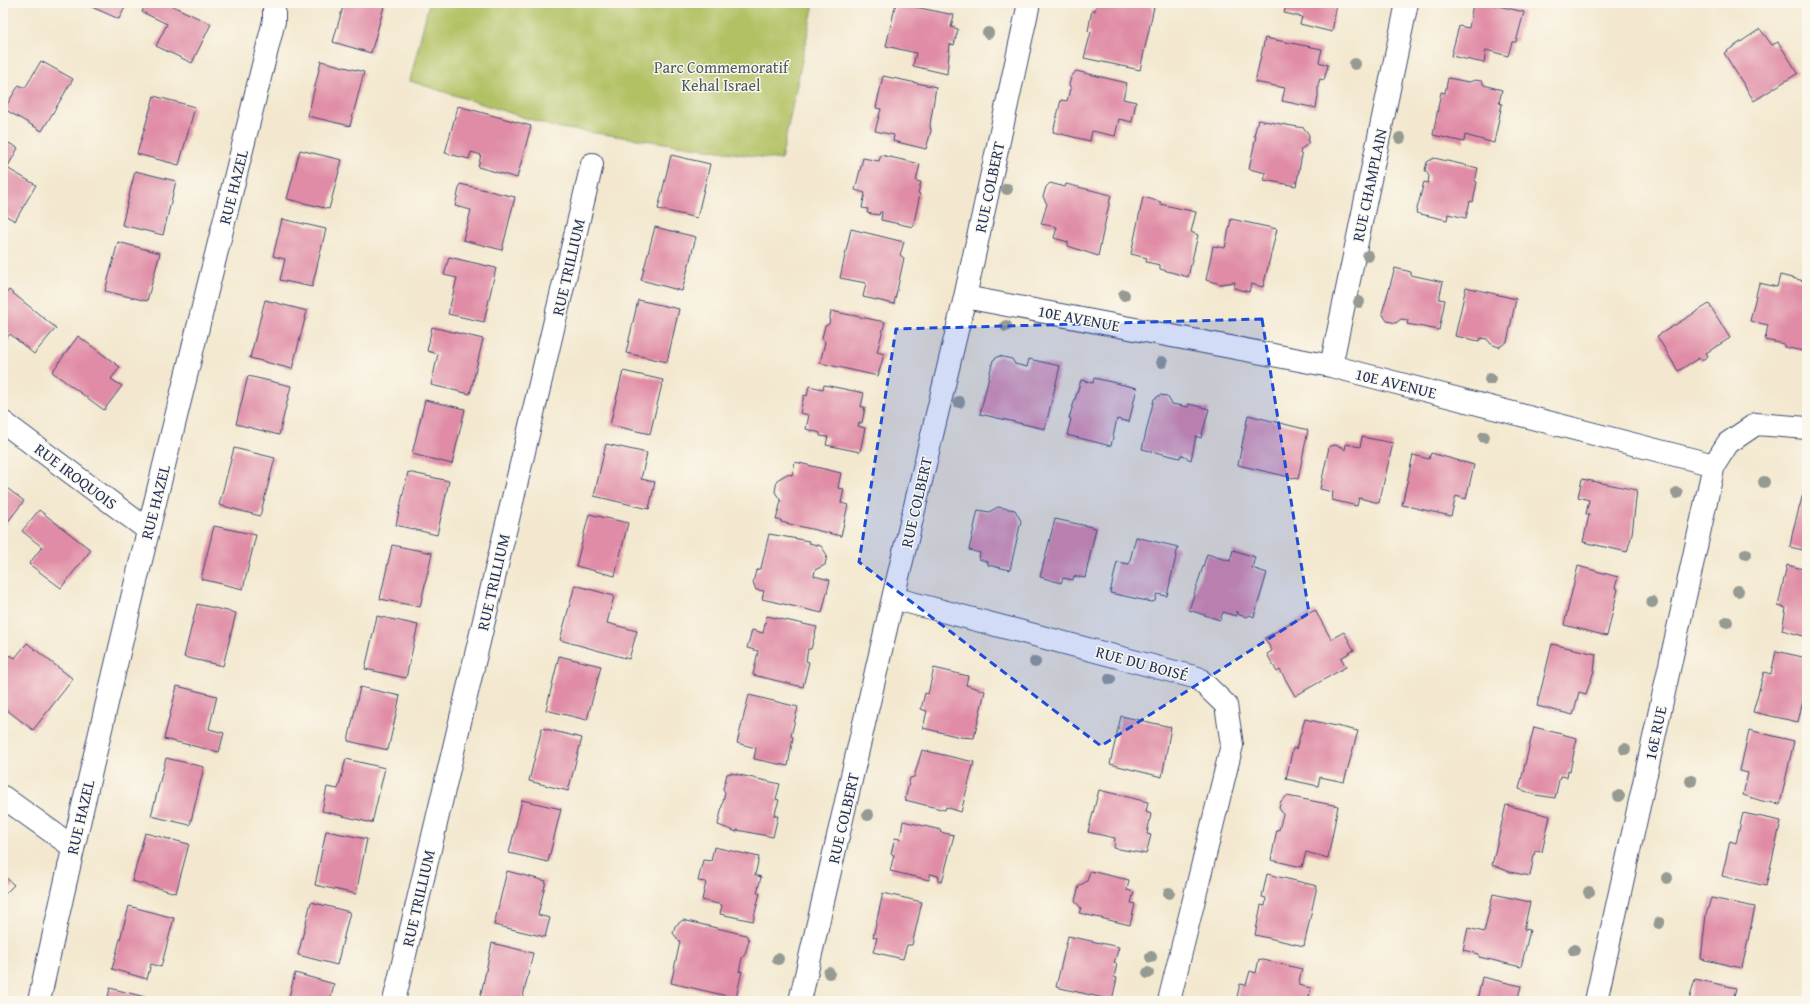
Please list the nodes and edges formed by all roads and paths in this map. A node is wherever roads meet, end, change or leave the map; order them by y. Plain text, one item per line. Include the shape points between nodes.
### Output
1 (274, 3) edge
2 (1029, 3) edge
3 (1407, 3) edge
4 (592, 164) dead end
5 (965, 297) junction
6 (1331, 366) junction
7 (3, 422) edge
8 (1807, 428) edge
9 (1714, 465) junction
10 (148, 530) junction
11 (893, 598) junction
12 (3, 797) edge
13 (73, 847) junction
14 (39, 1001) edge
15 (394, 1001) edge
16 (800, 1001) edge
17 (1168, 1001) edge
18 (1596, 1001) edge

1 - 10 street, RUE HAZEL via 274,21
2 - 5 street, RUE COLBERT
3 - 6 street, RUE CHAMPLAIN
4 - 15 street, RUE TRILLIUM
5 - 6 street, 10E AVENUE
5 - 11 street, RUE COLBERT
6 - 9 street, 10E AVENUE
7 - 10 street, RUE IROQUOIS
8 - 9 street via 1756,424 1728,443
9 - 18 street, 16E RUE
10 - 13 street, RUE HAZEL
11 - 16 street, RUE COLBERT
11 - 17 street, RUE DU BOISÉ via 1198,678 1226,705 1232,745
12 - 13 street
13 - 14 street, RUE HAZEL

